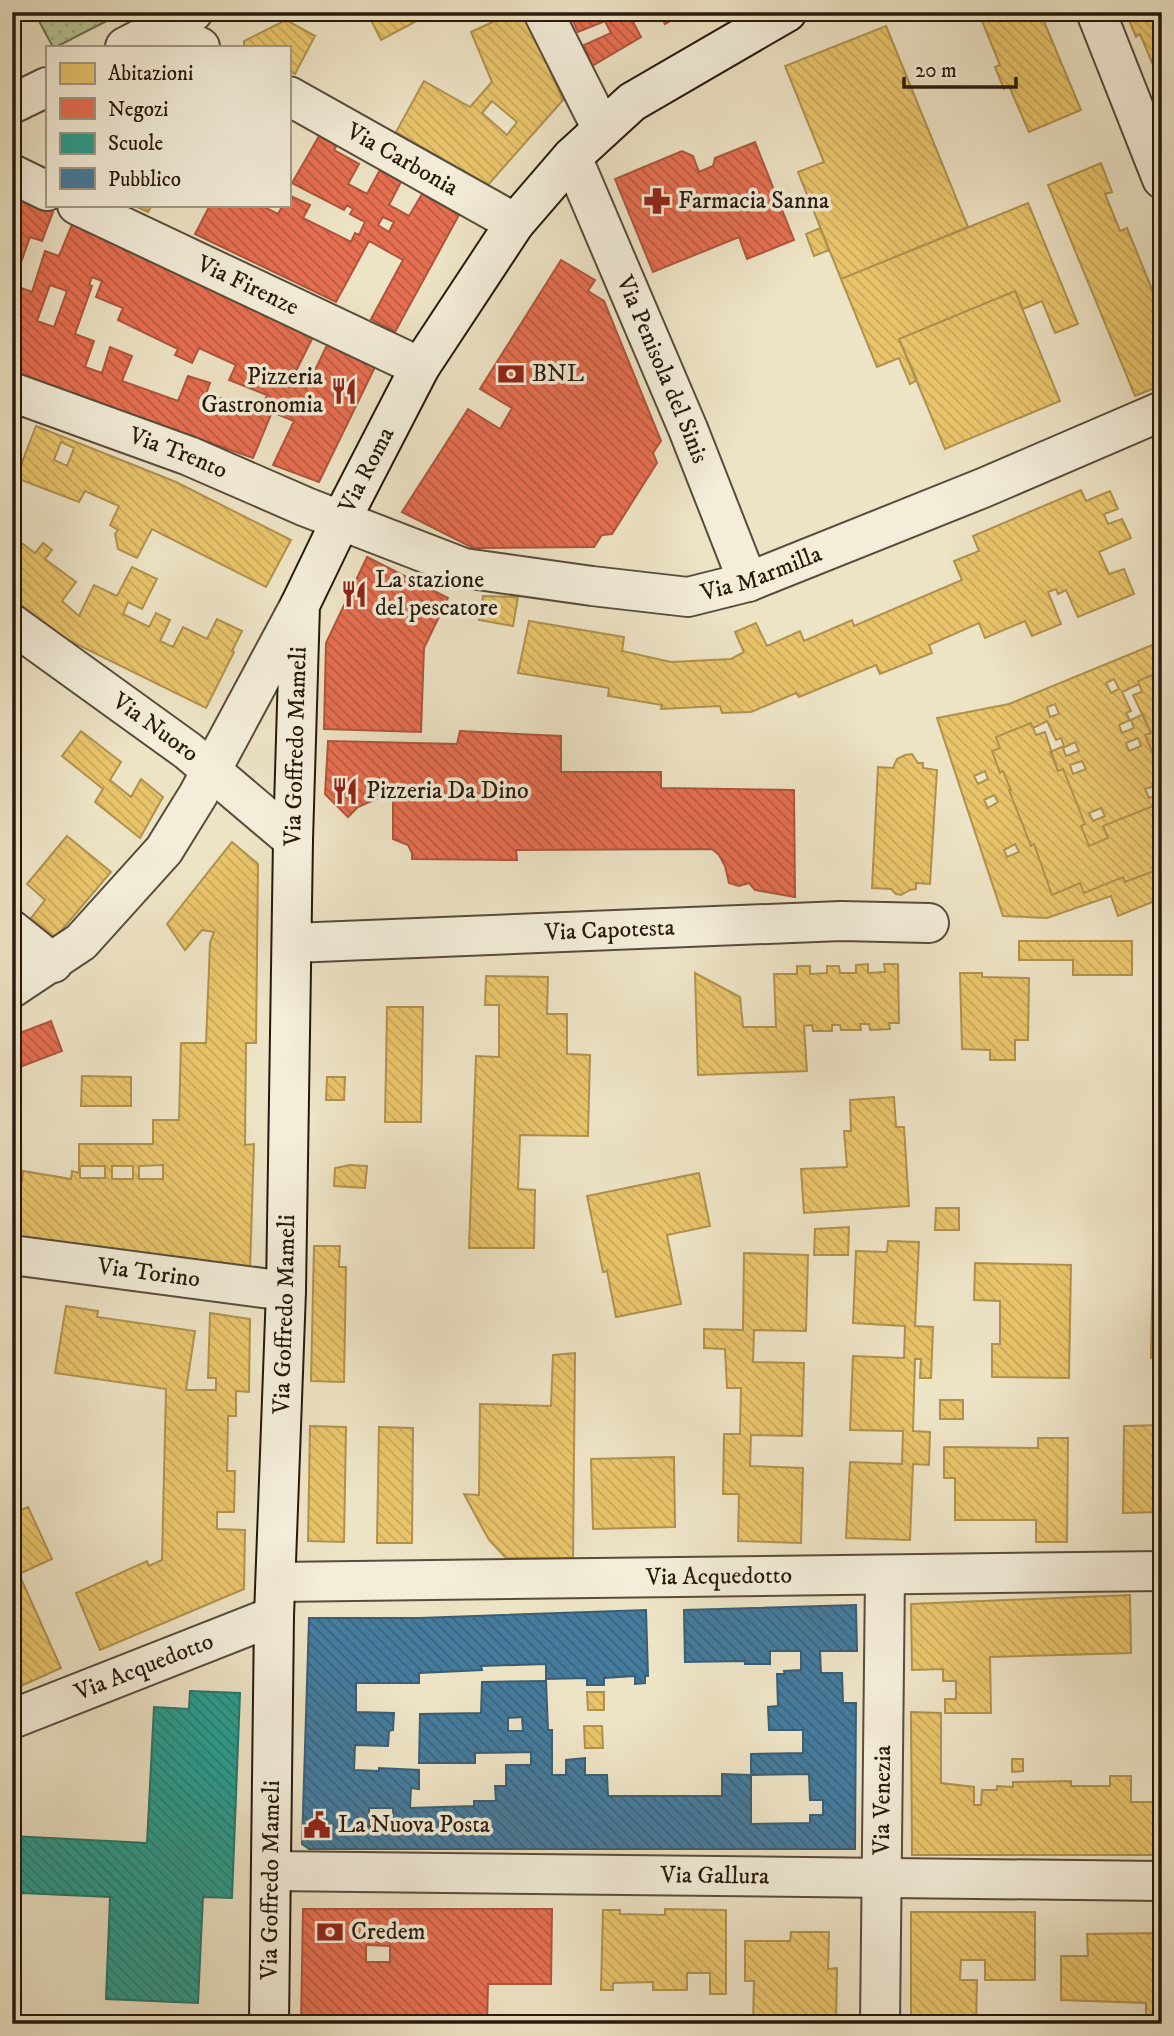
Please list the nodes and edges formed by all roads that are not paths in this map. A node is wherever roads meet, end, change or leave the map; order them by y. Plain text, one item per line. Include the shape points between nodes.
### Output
1 (543, 12) edge
2 (787, 12) edge
3 (1096, 12) edge
4 (178, 20) edge
5 (127, 46) edge
6 (199, 46) edge
7 (46, 87) edge
8 (290, 97) edge
9 (12, 104) edge
10 (602, 129) junction
11 (572, 157) junction
12 (12, 174) edge
13 (1162, 179) edge
14 (46, 191) edge
15 (79, 206) edge
16 (514, 223) junction
17 (420, 367) junction
18 (12, 392) edge
19 (1162, 411) edge
20 (341, 520) junction
21 (748, 582) junction
22 (300, 605) junction
23 (12, 624) edge
24 (211, 769) junction
25 (293, 840) junction
26 (929, 923) dead end
27 (12, 930) edge
28 (292, 943) junction
29 (53, 963) junction
30 (12, 988) edge
31 (12, 1255) edge
32 (286, 1291) junction
33 (1162, 1571) edge
34 (885, 1575) junction
35 (275, 1599) junction
36 (12, 1718) edge
37 (271, 1871) junction
38 (883, 1878) junction
39 (1162, 1881) edge
40 (270, 2024) edge
41 (880, 2024) edge

1 - 10 street
2 - 10 street, Via Roma via 632,102
3 - 13 street
4 - 5 street
4 - 6 street
7 - 9 street
8 - 16 street, Via Carbonia
10 - 11 street, Via Roma
11 - 16 street, Via Roma
11 - 21 street, Via Penisola del Sinis
12 - 14 street
15 - 17 street, Via Firenze
16 - 17 street, Via Roma
17 - 20 street, Via Roma
18 - 20 street, Via Trento via 189,456
19 - 21 street, Via Marmilla
20 - 21 street, Via Marmilla via 464,568 688,597
20 - 22 street, Via Roma
22 - 24 street, Via Roma
22 - 25 street, Via Goffredo Mameli
23 - 24 street, Via Nuoro
24 - 25 street, Via Nuoro
24 - 29 street, Via Roma via 164,850 82,942
25 - 28 street, Via Goffredo Mameli
26 - 28 street, Via Capotesta via 841,921
27 - 29 street
28 - 32 street, Via Goffredo Mameli
29 - 30 street, Via Roma
31 - 32 street, Via Torino
32 - 35 street, Via Goffredo Mameli
33 - 34 street, Via Acquedotto
34 - 35 street, Via Acquedotto
34 - 38 street, Via Venezia
35 - 36 street, Via Acquedotto
35 - 37 street, Via Goffredo Mameli
37 - 38 street, Via Gallura
37 - 40 street, Via Goffredo Mameli
38 - 39 street, Via Gallura
38 - 41 street, Via Venezia

